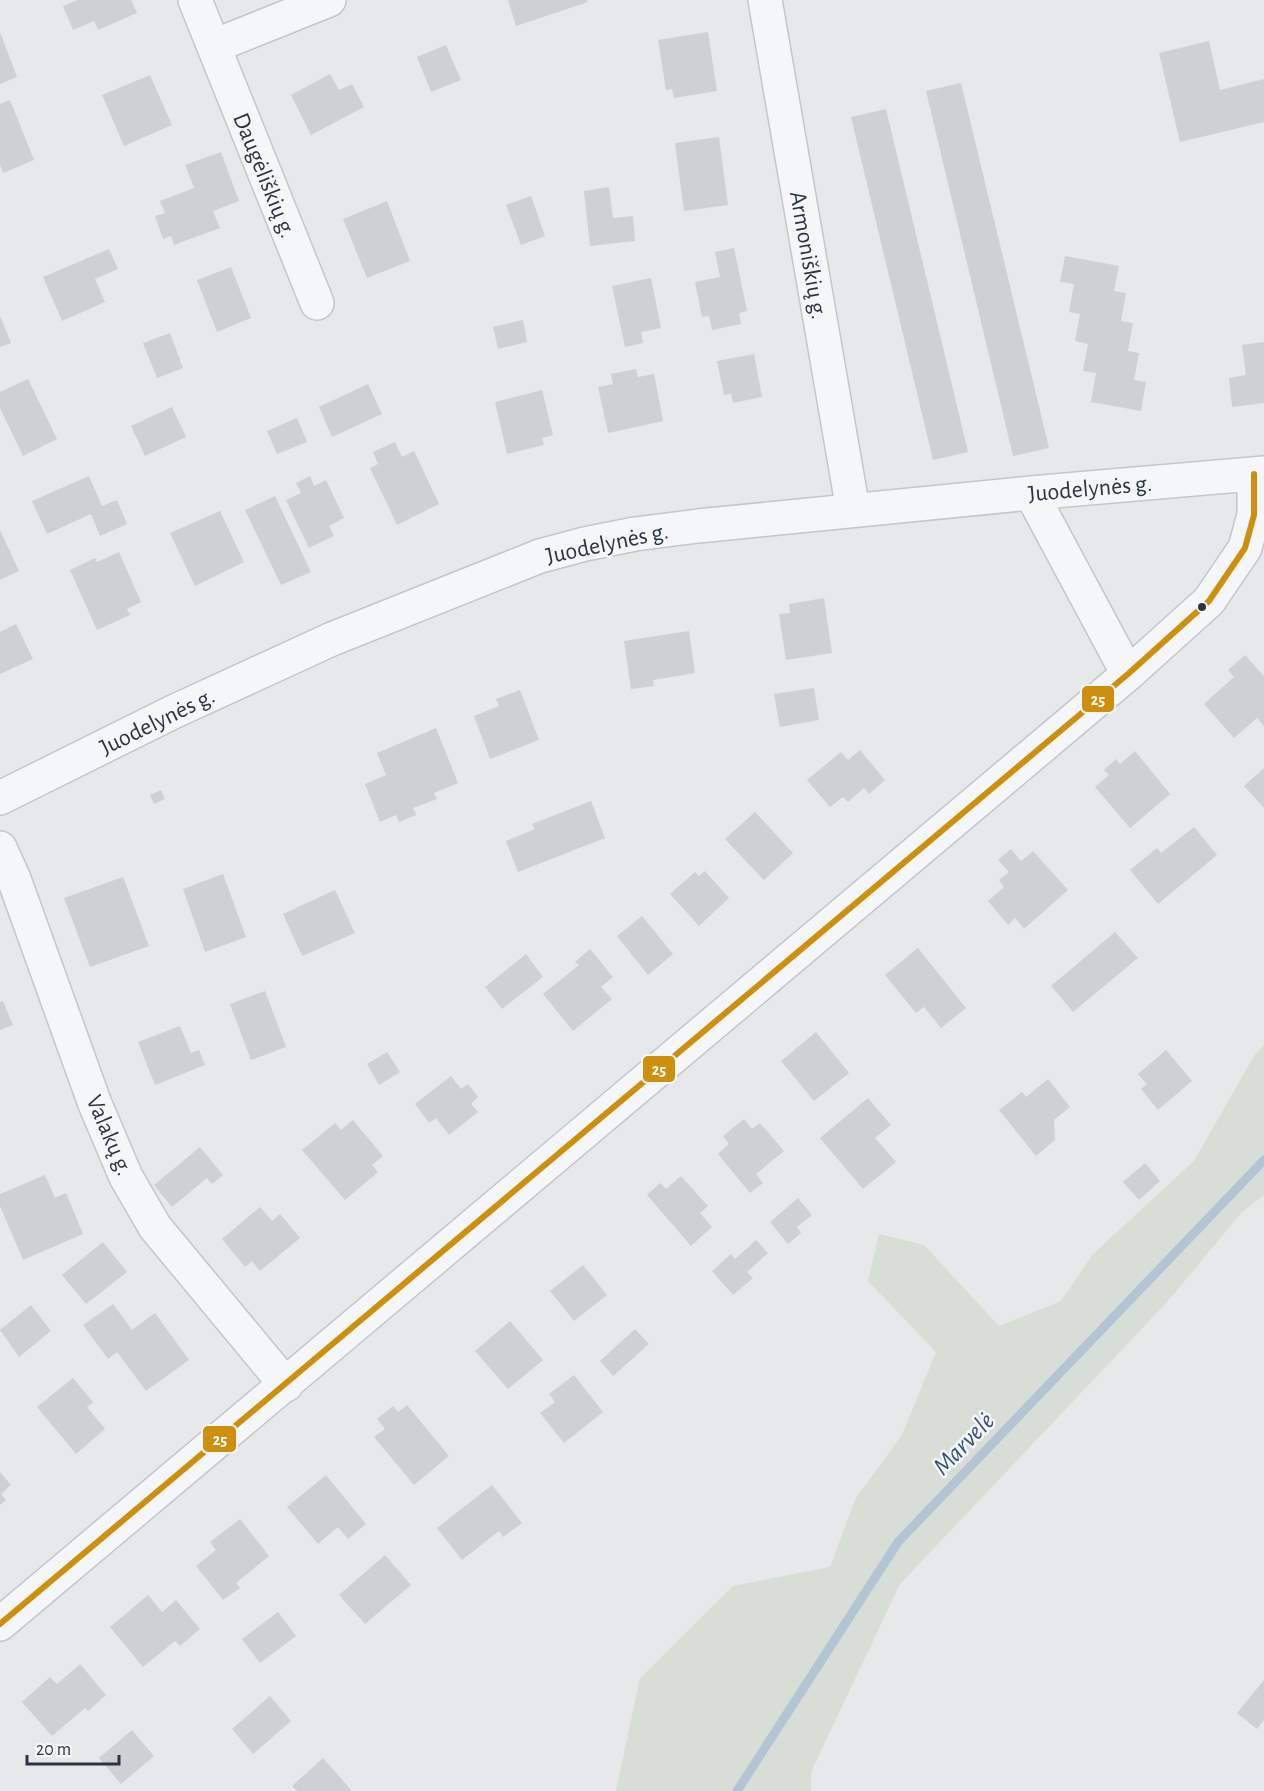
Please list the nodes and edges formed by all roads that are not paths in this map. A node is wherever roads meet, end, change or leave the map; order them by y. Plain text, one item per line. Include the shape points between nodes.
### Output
1 (195, 0) edge
2 (329, 0) edge
3 (765, 0) edge
4 (214, 46) junction
5 (317, 303) dead end
6 (1259, 473) edge
7 (1031, 493) junction
8 (853, 510) junction
9 (1128, 674) junction
10 (0, 798) edge
11 (0, 848) edge
12 (285, 1385) junction
13 (0, 1624) edge

1 - 4 street, Daugėliškių g.
2 - 4 street
3 - 8 street, Armoniškių g.
4 - 5 street, Daugėliškių g.
6 - 7 street, Juodelynės g.
6 - 9 street via 1245,548 1209,602
7 - 8 street, Juodelynės g.
7 - 9 street
8 - 10 street, Juodelynės g. via 635,534 540,556 332,639
9 - 12 street
11 - 12 street, Valakų g. via 126,1178 156,1227
12 - 13 street

